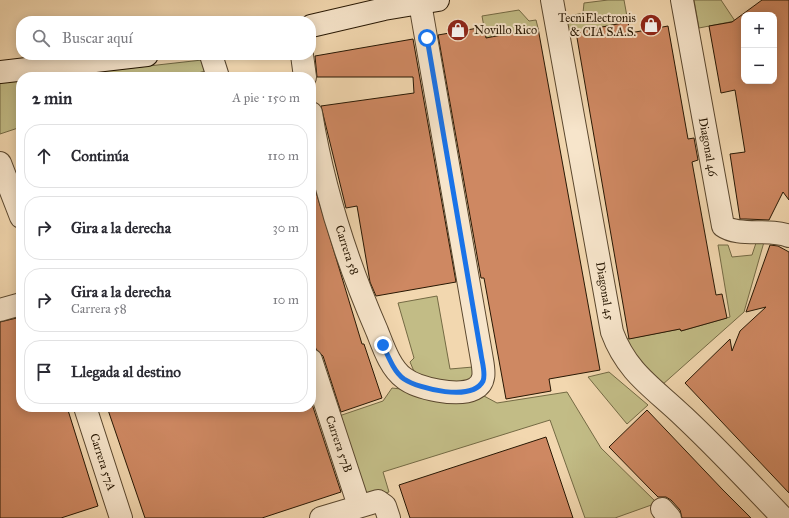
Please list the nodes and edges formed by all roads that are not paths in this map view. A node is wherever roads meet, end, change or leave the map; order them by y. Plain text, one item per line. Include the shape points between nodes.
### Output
1 (552, 0) edge
2 (682, 0) edge
3 (429, 2) edge
4 (349, 8) edge
5 (316, 24) edge
6 (104, 60) edge
7 (213, 60) edge
8 (303, 60) edge
9 (0, 72) edge
10 (216, 72) edge
11 (304, 72) edge
12 (316, 137) edge
13 (0, 163) edge
14 (16, 204) edge
15 (789, 236) edge
16 (16, 305) edge
17 (0, 310) edge
18 (316, 375) edge
19 (87, 412) edge
20 (359, 506) junction
21 (387, 514) edge
22 (121, 518) edge
23 (321, 518) edge
24 (783, 518) edge

1 - 24 street, Diagonal 45 via 610,324 618,349 639,376 684,417
2 - 15 street, Diagonal 46 via 722,226 729,230 770,232
3 - 4 street
3 - 12 street, Carrera 58 via 484,376 478,386 465,392 428,388 404,378 393,365 365,305 326,184
4 - 5 street
6 - 9 street
7 - 10 street
8 - 11 street
13 - 14 street
16 - 17 street
18 - 20 street, Carrera 57B
19 - 22 street, Carrera 57A
20 - 21 street via 378,501 382,503
20 - 23 street

